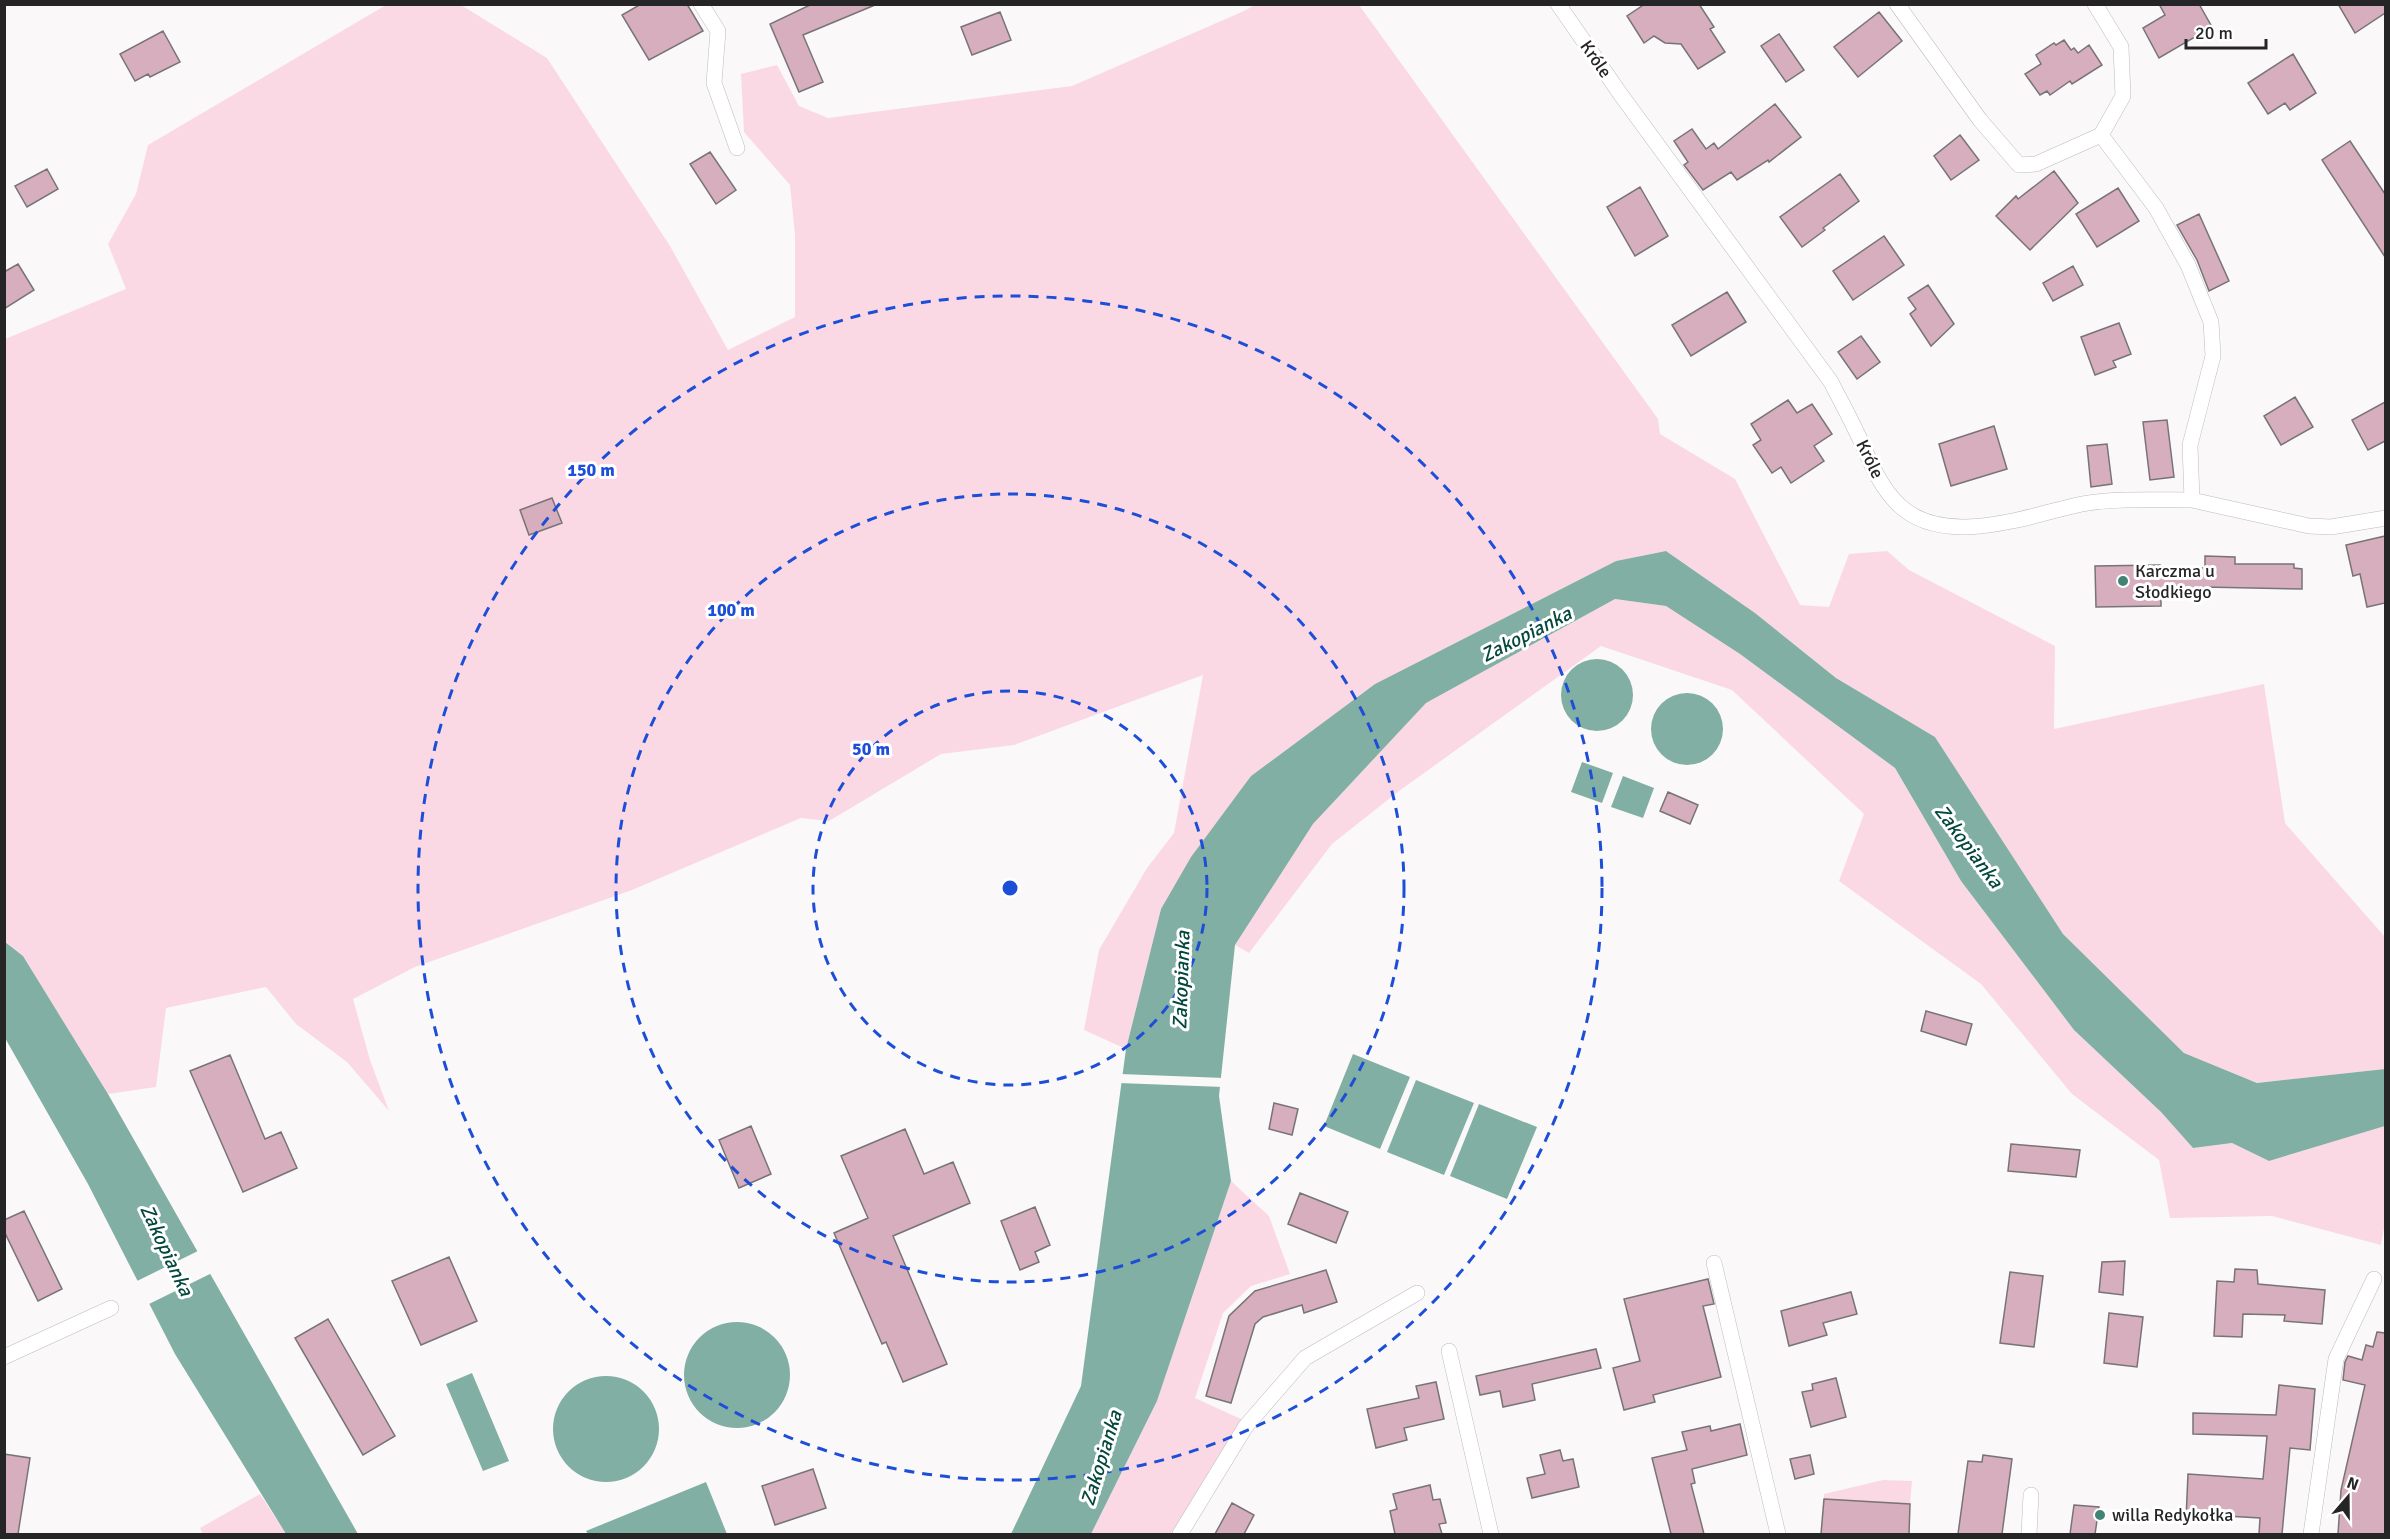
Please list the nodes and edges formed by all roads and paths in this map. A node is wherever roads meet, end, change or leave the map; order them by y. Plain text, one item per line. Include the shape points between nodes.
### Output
1 (701, 4) edge
2 (1558, 4) edge
3 (1897, 4) edge
4 (2095, 4) edge
5 (2101, 135) junction
6 (737, 148) dead end
7 (2192, 500) junction
8 (2385, 518) edge
9 (1714, 1263) dead end
10 (2374, 1279) dead end
11 (1417, 1293) dead end
12 (111, 1308) dead end
13 (1449, 1351) dead end
14 (4, 1357) edge
15 (2031, 1495) dead end
16 (1180, 1534) edge
17 (1491, 1534) edge
18 (1778, 1534) edge
19 (2029, 1534) edge
20 (2311, 1534) edge

1 - 6 lane via 718,31 714,83
2 - 7 lane, Króle via 1831,382 1878,479 1899,506 1922,520 1956,527 2027,519 2084,504
3 - 5 lane via 1980,120 2019,165 2036,164
4 - 5 lane via 2121,47 2124,96
5 - 7 lane via 2156,208 2188,265 2211,322 2213,356 2190,445
7 - 8 lane, Króle via 2309,526
9 - 18 lane
10 - 20 lane via 2336,1359
11 - 16 lane via 1305,1358 1246,1426
12 - 14 lane
13 - 17 lane
15 - 19 lane

